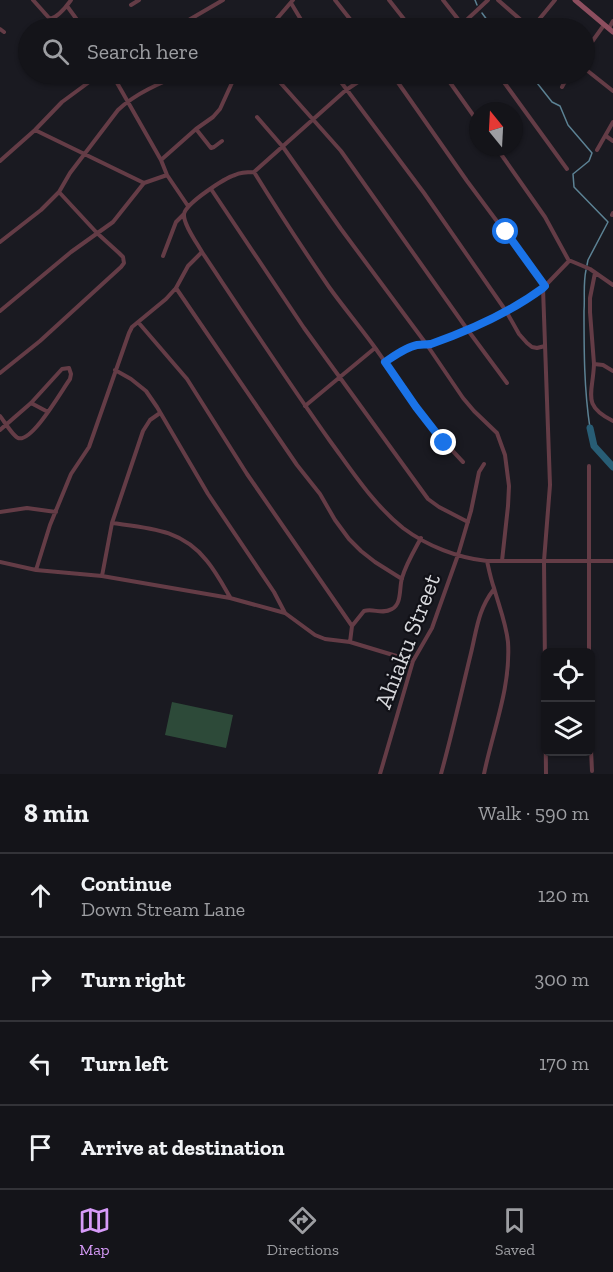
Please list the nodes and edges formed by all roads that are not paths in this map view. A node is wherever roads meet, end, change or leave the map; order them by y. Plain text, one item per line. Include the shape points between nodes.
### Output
1 (33, 0) edge
2 (71, 0) edge
3 (139, 0) edge
4 (223, 0) edge
5 (335, 0) edge
6 (389, 0) edge
7 (443, 0) edge
8 (488, 0) edge
9 (498, 0) edge
10 (555, 0) edge
11 (575, 0) edge
12 (292, 2) edge
13 (131, 5) dead end
14 (67, 6) junction
15 (49, 18) edge
16 (54, 18) edge
17 (76, 18) edge
18 (192, 18) edge
19 (278, 18) edge
20 (301, 18) edge
21 (349, 18) edge
22 (403, 18) edge
23 (457, 18) edge
24 (472, 18) edge
25 (519, 18) edge
26 (540, 18) edge
27 (613, 21) edge
28 (609, 28) edge
29 (595, 43) edge
30 (595, 76) edge
31 (86, 84) edge
32 (118, 84) edge
33 (158, 84) edge
34 (232, 84) edge
35 (282, 84) edge
36 (342, 84) edge
37 (355, 84) edge
38 (401, 84) edge
39 (451, 84) edge
40 (505, 84) edge
41 (564, 84) edge
42 (562, 87) dead end
43 (346, 90) junction
44 (613, 91) edge
45 (128, 101) junction
46 (469, 109) edge
47 (257, 117) dead end
48 (313, 118) junction
49 (613, 122) edge
50 (196, 129) junction
51 (35, 130) junction
52 (606, 136) junction
53 (222, 141) dead end
54 (613, 141) edge
55 (283, 147) junction
56 (597, 150) dead end
57 (86, 154) junction
58 (502, 156) edge
59 (161, 160) junction
60 (0, 161) edge
61 (567, 169) dead end
62 (254, 172) junction
63 (167, 175) junction
64 (144, 183) junction
65 (211, 189) junction
66 (59, 192) junction
67 (188, 206) junction
68 (184, 213) junction
69 (97, 233) junction
70 (0, 242) edge
71 (202, 252) junction
72 (163, 256) dead end
73 (569, 261) junction
74 (595, 273) junction
75 (613, 285) edge
76 (544, 287) junction
77 (176, 288) junction
78 (0, 311) edge
79 (506, 311) junction
80 (138, 322) junction
81 (467, 329) junction
82 (427, 345) junction
83 (545, 346) junction
84 (375, 348) junction
85 (385, 362) junction
86 (594, 364) junction
87 (115, 370) junction
88 (613, 371) edge
89 (0, 373) edge
90 (339, 377) junction
91 (507, 383) dead end
92 (31, 403) junction
93 (305, 406) junction
94 (48, 412) junction
95 (160, 413) junction
96 (0, 416) edge
97 (613, 421) edge
98 (7, 424) junction
99 (0, 430) edge
100 (463, 462) dead end
101 (484, 464) dead end
102 (590, 466) dead end
103 (0, 512) edge
104 (56, 512) junction
105 (468, 522) junction
106 (112, 523) junction
107 (421, 538) junction
108 (458, 555) junction
109 (487, 561) junction
110 (502, 561) junction
111 (544, 561) junction
112 (589, 561) junction
113 (613, 561) edge
114 (0, 562) edge
115 (36, 570) junction
116 (102, 576) junction
117 (402, 579) junction
118 (494, 589) junction
119 (231, 598) junction
120 (285, 613) junction
121 (352, 626) junction
122 (350, 642) junction
123 (545, 648) edge
124 (589, 648) edge
125 (413, 661) junction
126 (545, 702) edge
127 (592, 756) edge
128 (592, 771) dead end
129 (380, 774) edge
130 (441, 774) edge
131 (484, 774) edge
132 (546, 774) edge

1 - 15 street
2 - 14 street
3 - 13 street
4 - 18 street
5 - 21 street
6 - 22 street
7 - 23 street
8 - 24 street
9 - 25 street
10 - 26 street
11 - 28 main road
12 - 19 street
12 - 20 street
14 - 16 street
14 - 17 street
27 - 28 street
28 - 29 street
30 - 44 street
31 - 51 street
32 - 45 street
33 - 45 street
34 - 50 street via 220,110
35 - 48 street
36 - 43 street
37 - 43 street
38 - 76 street
39 - 46 street
40 - 61 street
41 - 42 street
43 - 48 street
43 - 79 street
45 - 57 street
45 - 59 street
47 - 55 street
48 - 55 street
48 - 81 street via 341,151
49 - 52 street
50 - 53 street via 211,148
50 - 59 street
51 - 57 street
51 - 60 street
52 - 54 street
52 - 56 street
55 - 62 street
55 - 82 street
57 - 64 street
57 - 66 street
58 - 73 street via 545,217
59 - 63 street
62 - 65 street via 235,175
62 - 84 street via 292,233
63 - 64 street
63 - 67 street
64 - 69 street via 113,222
65 - 67 street
65 - 90 street
66 - 69 street
66 - 70 street
67 - 68 street
68 - 71 street
68 - 72 street via 176,222
69 - 78 street
69 - 89 street via 123,257 124,263
71 - 77 street via 188,266
71 - 93 street
73 - 74 street
73 - 76 street
74 - 75 street
74 - 86 street via 590,305
76 - 79 street
76 - 83 street
77 - 80 street
77 - 117 street via 349,539
79 - 81 street
79 - 83 street via 527,343 537,348
80 - 87 street via 126,339
80 - 121 street via 187,379
81 - 82 street
81 - 91 street
82 - 85 street via 413,346
82 - 110 street via 463,398 497,433 502,445 509,486
83 - 111 street via 550,485
84 - 85 street
84 - 90 street
85 - 100 street via 444,443
86 - 88 street
86 - 97 street via 592,404
87 - 95 street via 146,391
87 - 104 street via 89,447 71,474
90 - 93 street
90 - 105 street via 428,499
92 - 94 street
92 - 94 street via 62,369 69,368 69,380
92 - 98 street
93 - 107 street via 373,498 388,515
94 - 98 street via 24,438 16,436
95 - 106 street via 143,431
95 - 120 street
96 - 98 street
98 - 99 street
101 - 105 street, Ahiaku Street via 478,472
102 - 112 street
103 - 104 street via 27,508
104 - 115 street
105 - 108 street, Ahiaku Street
106 - 116 street
106 - 119 street via 161,531 187,542 206,560
107 - 108 street
107 - 117 street
108 - 109 street
108 - 125 street, Ahiaku Street via 432,628
109 - 110 street
109 - 118 street
110 - 111 street
111 - 112 street
111 - 123 street
112 - 113 street
112 - 124 street
114 - 115 street
115 - 116 street
116 - 119 street
117 - 121 street via 394,608 380,612 364,610
118 - 130 street via 476,625
118 - 131 street via 505,622 508,661
119 - 120 street
120 - 122 street via 315,636
121 - 122 street
122 - 125 street
125 - 129 street, Ahiaku Street
126 - 132 street
127 - 128 street

